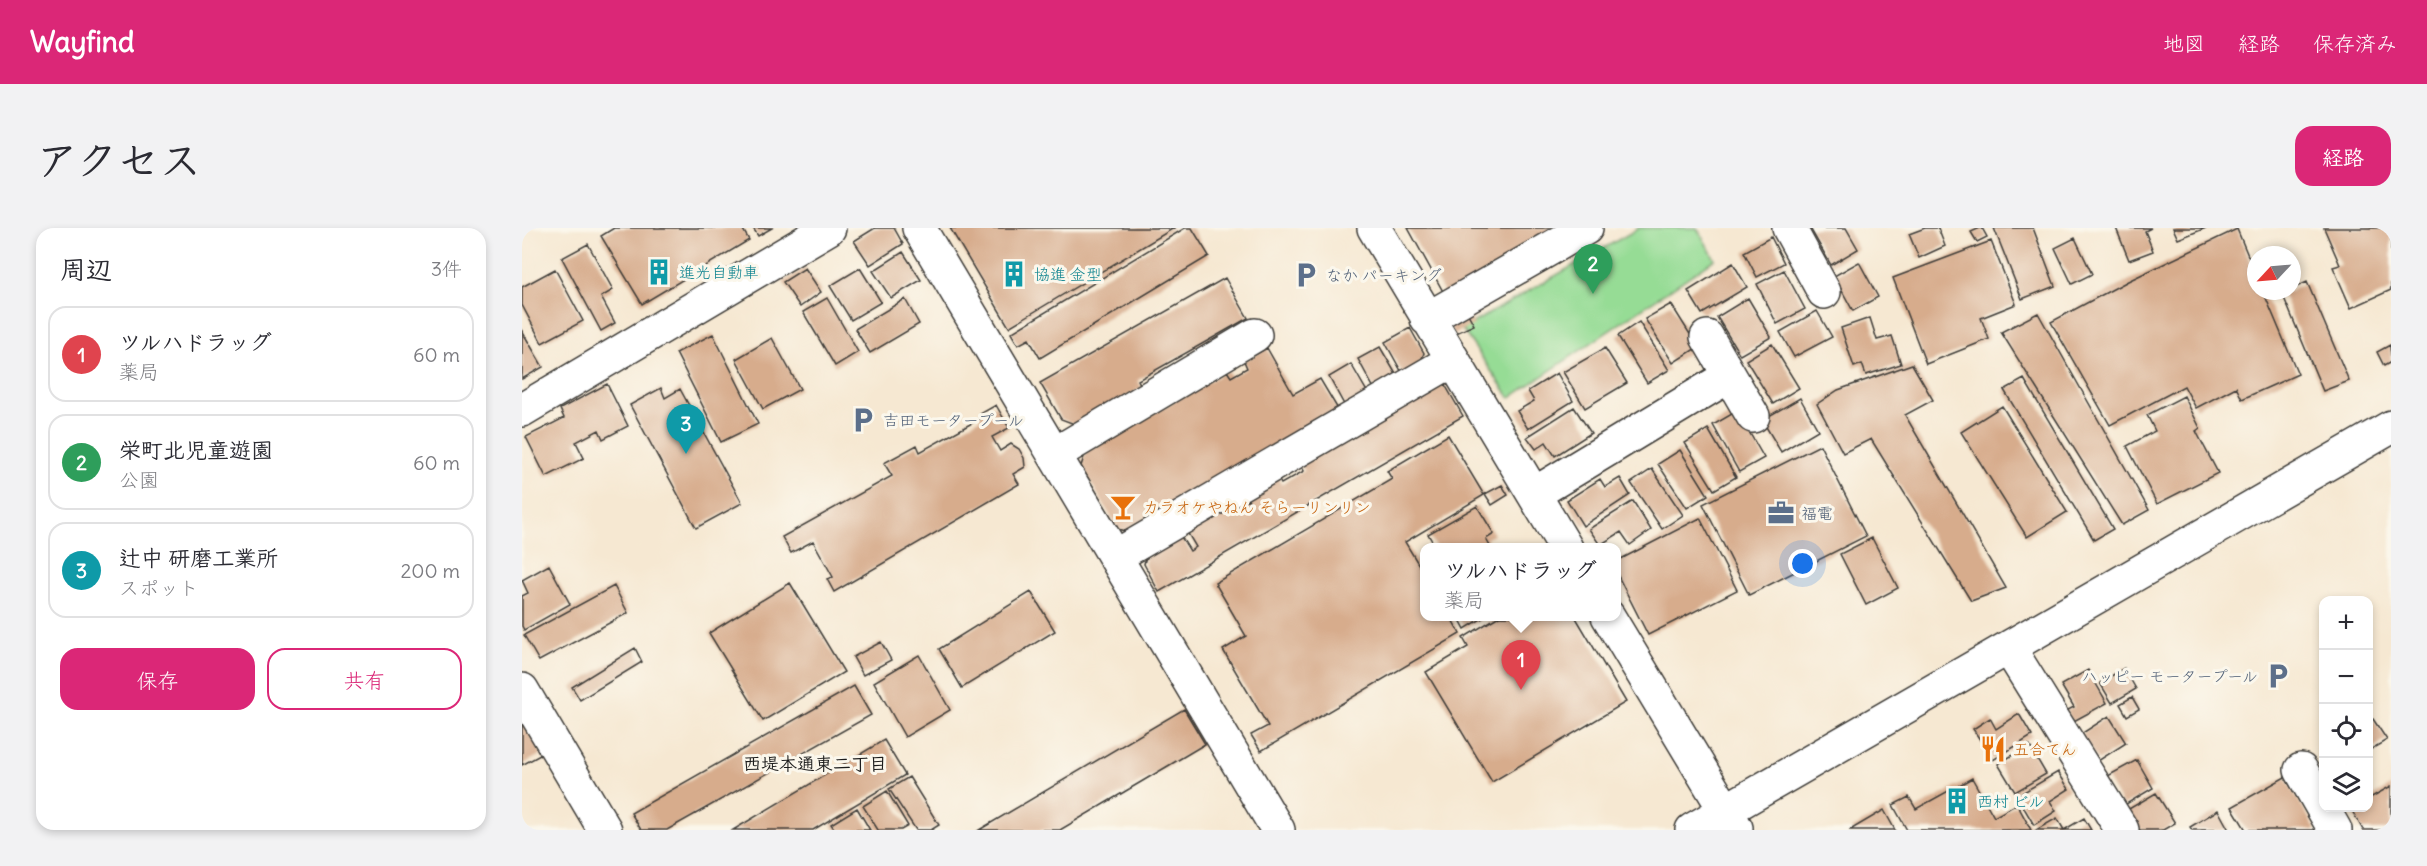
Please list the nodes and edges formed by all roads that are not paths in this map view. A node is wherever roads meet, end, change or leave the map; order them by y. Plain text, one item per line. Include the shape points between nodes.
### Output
1 (829, 228) edge
2 (919, 228) edge
3 (1374, 228) edge
4 (1586, 228) edge
5 (1789, 228) edge
6 (1824, 292) dead end
7 (1427, 319) junction
8 (1255, 335) dead end
9 (1707, 337) dead end
10 (1453, 360) junction
11 (1729, 376) junction
12 (522, 410) edge
13 (1753, 416) dead end
14 (2391, 427) edge
15 (1055, 454) junction
16 (1534, 494) junction
17 (1563, 543) edge
18 (1116, 556) junction
19 (1611, 621) edge
20 (2009, 648) junction
21 (522, 690) edge
22 (2301, 770) dead end
23 (1731, 820) edge
24 (605, 830) edge
25 (1278, 830) edge
26 (1692, 830) edge
27 (2122, 830) edge
28 (2335, 830) edge

1 - 12 street
2 - 15 street
3 - 7 street
4 - 7 street
5 - 6 street
7 - 10 street
8 - 15 street
9 - 11 street
10 - 16 street
10 - 18 street
11 - 13 street
11 - 16 street
14 - 20 street
15 - 18 street
16 - 17 street
18 - 25 street
19 - 23 street
20 - 23 street
20 - 27 street
21 - 24 street
22 - 28 street
23 - 26 street

